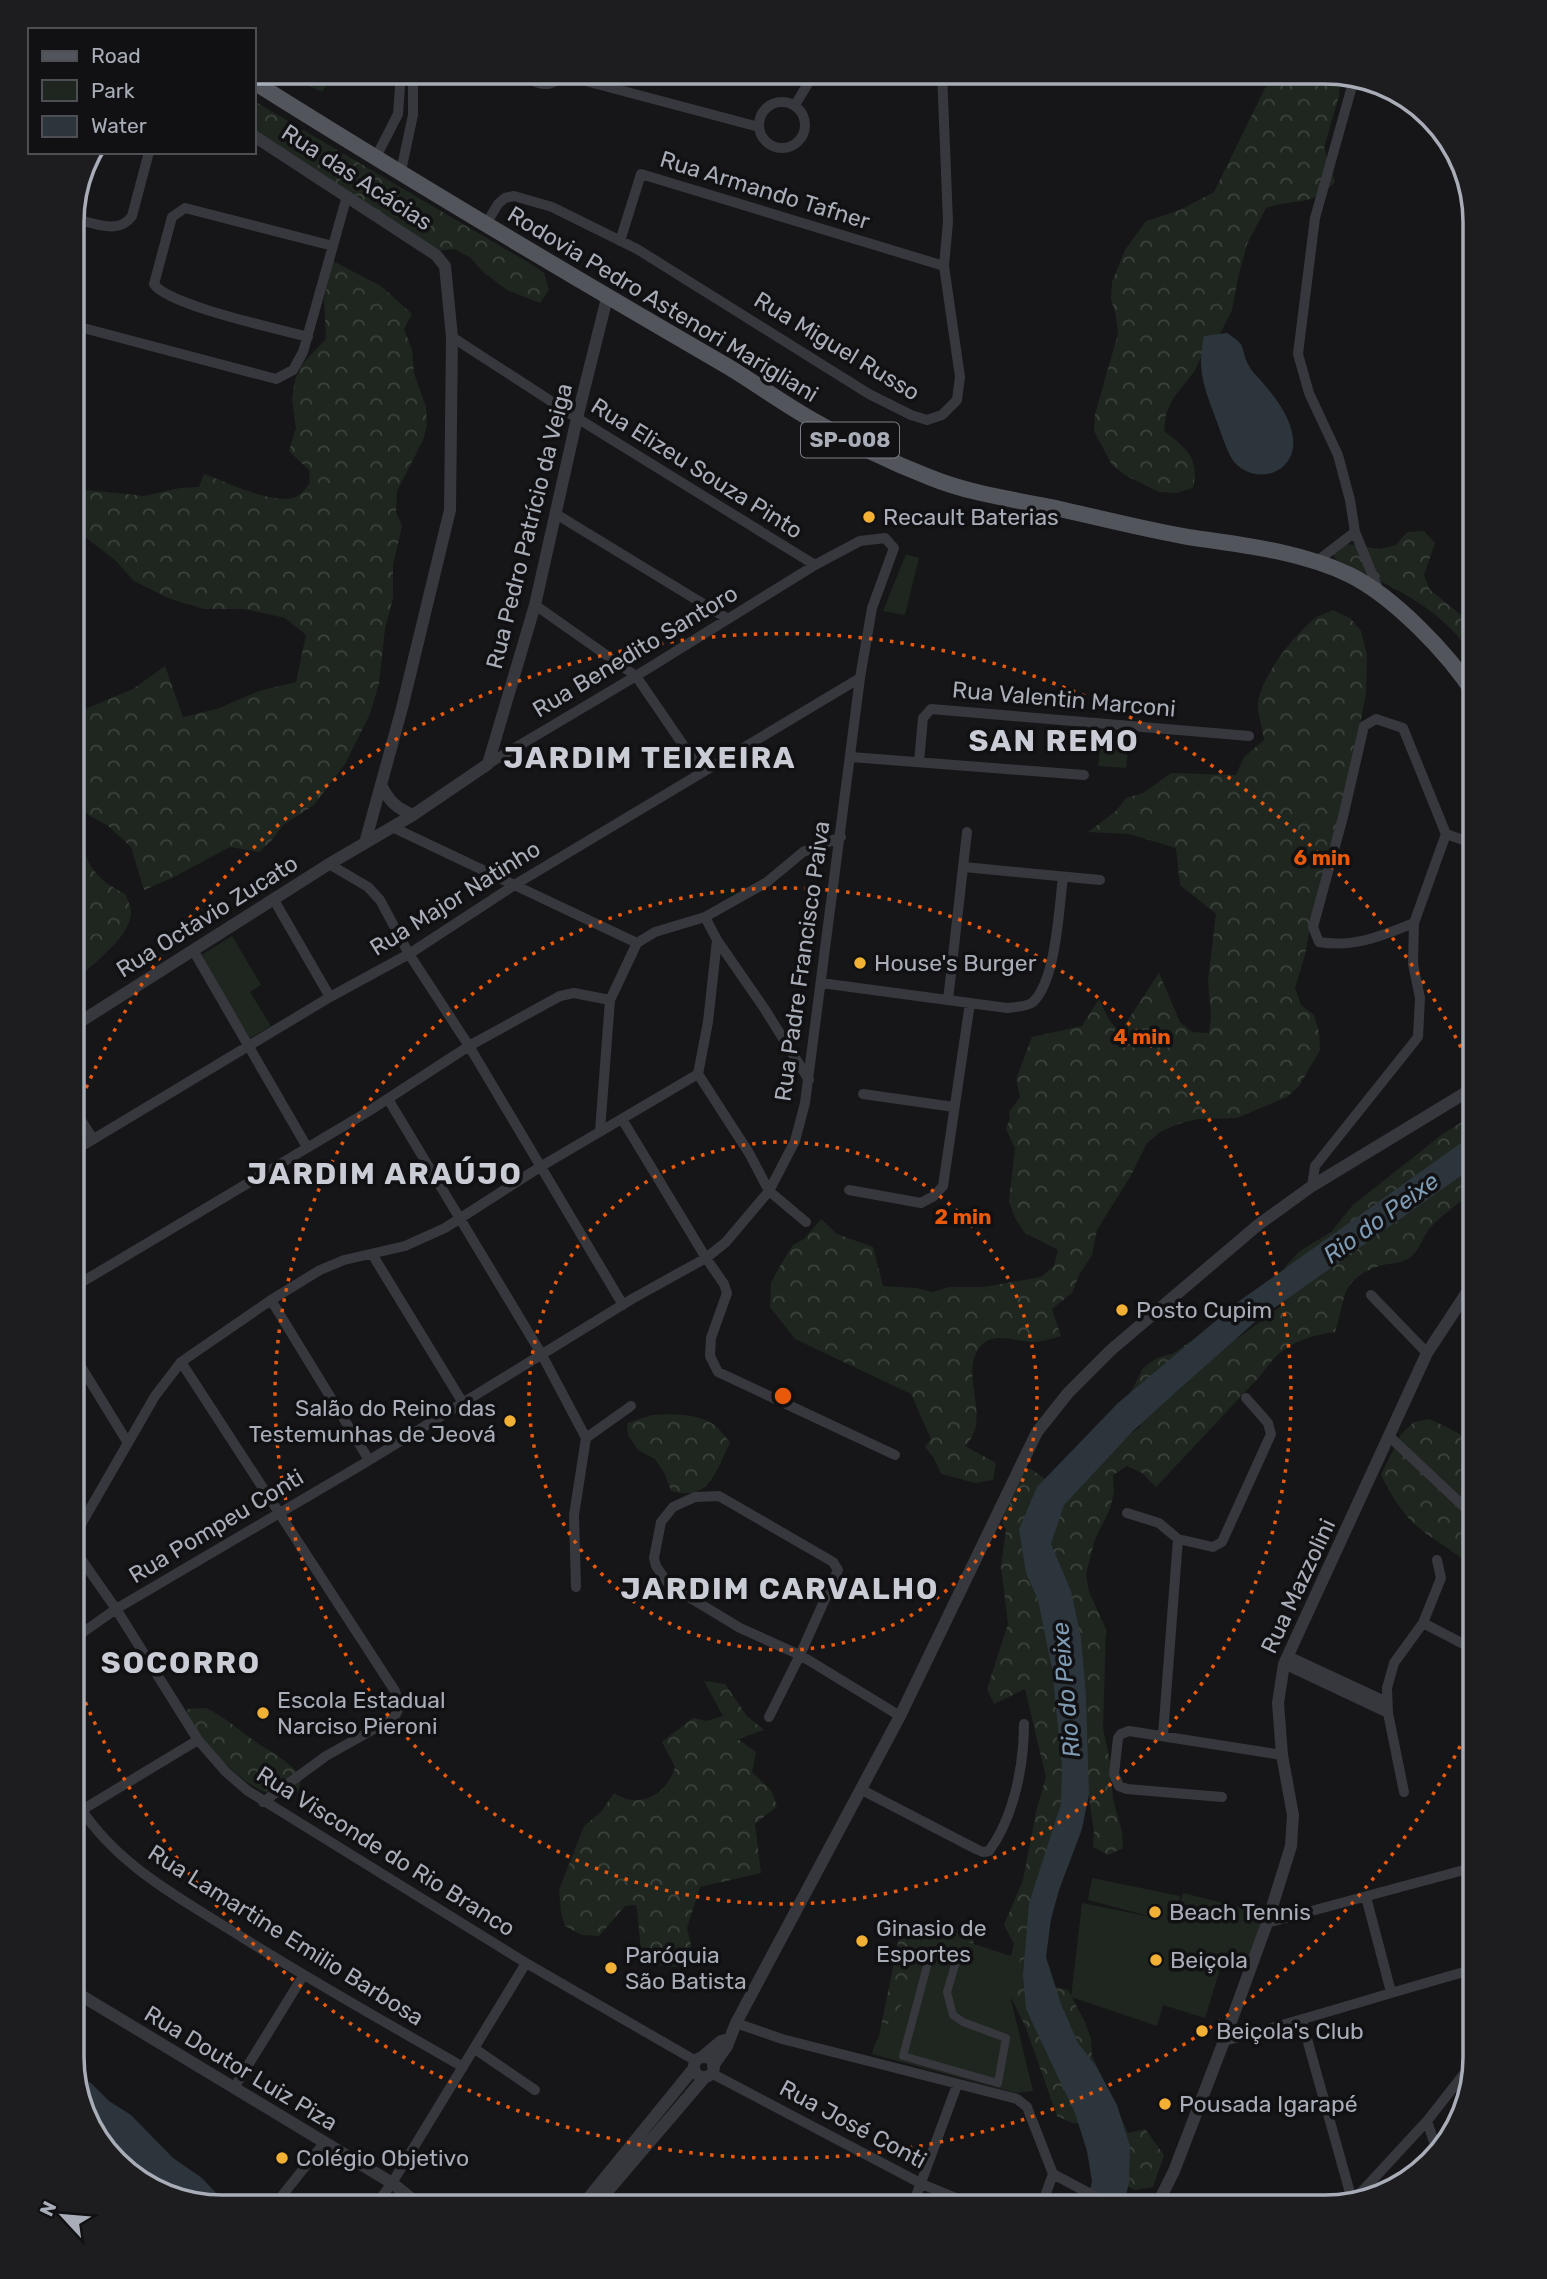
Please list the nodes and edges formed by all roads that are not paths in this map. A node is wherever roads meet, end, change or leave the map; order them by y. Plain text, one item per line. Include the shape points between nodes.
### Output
1 (257, 84) edge
2 (400, 84) edge
3 (413, 84) edge
4 (604, 84) edge
5 (808, 84) edge
6 (942, 84) edge
7 (1352, 87) edge
8 (795, 105) junction
9 (398, 114) junction
10 (414, 115) junction
11 (759, 127) junction
12 (256, 137) edge
13 (148, 154) edge
14 (376, 157) junction
15 (401, 172) junction
16 (347, 196) junction
17 (84, 221) edge
18 (486, 224) junction
19 (620, 241) junction
20 (333, 246) junction
21 (944, 266) junction
22 (607, 298) junction
23 (84, 328) edge
24 (308, 337) junction
25 (452, 337) junction
26 (577, 418) junction
27 (556, 514) junction
28 (1355, 532) junction
29 (894, 548) joint
30 (1316, 562) junction
31 (815, 565) junction
32 (1380, 594) junction
33 (535, 605) junction
34 (728, 619) junction
35 (636, 676) junction
36 (1463, 676) edge
37 (860, 678) junction
38 (1249, 736) dead end
39 (850, 757) junction
40 (919, 762) junction
41 (488, 764) junction
42 (701, 771) junction
43 (1084, 775) dead end
44 (381, 785) junction
45 (413, 815) junction
46 (392, 827) junction
47 (967, 832) dead end
48 (1446, 834) junction
49 (841, 837) junction
50 (1463, 840) edge
51 (366, 844) junction
52 (329, 864) junction
53 (964, 867) junction
54 (1063, 877) junction
55 (1100, 880) dead end
56 (516, 884) junction
57 (274, 900) junction
58 (705, 917) junction
59 (1414, 923) junction
60 (717, 940) junction
61 (637, 943) junction
62 (193, 950) junction
63 (410, 954) junction
64 (821, 983) junction
65 (330, 997) junction
66 (948, 997) junction
67 (610, 1000) junction
68 (970, 1003) junction
69 (84, 1019) edge
70 (250, 1045) junction
71 (469, 1046) junction
72 (698, 1074) junction
73 (809, 1080) junction
74 (863, 1094) dead end
75 (1463, 1094) edge
76 (388, 1099) junction
77 (954, 1107) junction
78 (622, 1119) junction
79 (84, 1125) edge
80 (600, 1131) junction
81 (93, 1139) junction
82 (84, 1145) edge
83 (307, 1147) junction
84 (540, 1167) junction
85 (1312, 1186) junction
86 (849, 1190) dead end
87 (769, 1191) junction
88 (460, 1219) junction
89 (806, 1222) dead end
90 (372, 1254) junction
91 (706, 1258) junction
92 (84, 1281) edge
93 (1371, 1295) dead end
94 (1463, 1298) edge
95 (271, 1300) junction
96 (624, 1305) junction
97 (1427, 1353) junction
98 (542, 1354) junction
99 (181, 1362) junction
100 (84, 1372) edge
101 (1246, 1398) dead end
102 (463, 1403) junction
103 (631, 1406) dead end
104 (586, 1437) junction
105 (1390, 1437) junction
106 (128, 1443) junction
107 (895, 1455) dead end
108 (369, 1460) junction
109 (1463, 1506) edge
110 (279, 1513) junction
111 (1127, 1513) dead end
112 (84, 1519) edge
113 (1178, 1539) junction
114 (1437, 1560) dead end
115 (84, 1563) edge
116 (576, 1587) dead end
117 (116, 1609) junction
118 (1423, 1623) junction
119 (84, 1632) edge
120 (1463, 1644) edge
121 (800, 1655) junction
122 (1286, 1660) junction
123 (1387, 1707) junction
124 (900, 1716) junction
125 (769, 1717) dead end
126 (1024, 1724) dead end
127 (1163, 1735) junction
128 (198, 1740) junction
129 (1282, 1755) junction
130 (862, 1790) junction
131 (1404, 1792) dead end
132 (1222, 1797) dead end
133 (263, 1802) junction
134 (84, 1808) edge
135 (84, 1821) edge
136 (1463, 1870) edge
137 (1366, 1897) junction
138 (1267, 1923) junction
139 (526, 1963) junction
140 (1463, 1972) edge
141 (303, 1976) junction
142 (1391, 1992) junction
143 (84, 1997) edge
144 (1302, 2021) junction
145 (736, 2024) junction
146 (729, 2039) junction
147 (1224, 2041) junction
148 (475, 2049) junction
149 (903, 2056) junction
150 (697, 2062) junction
151 (463, 2067) junction
152 (899, 2070) junction
153 (710, 2072) junction
154 (1462, 2077) edge
155 (957, 2085) junction
156 (234, 2088) junction
157 (536, 2090) dead end
158 (1427, 2121) junction
159 (1434, 2142) edge
160 (324, 2143) junction
161 (1053, 2174) junction
162 (392, 2183) junction
163 (922, 2183) junction
164 (1364, 2189) edge
165 (1352, 2192) edge
166 (283, 2195) edge
167 (383, 2195) edge
168 (407, 2195) edge
169 (591, 2195) edge
170 (604, 2195) edge
171 (917, 2195) edge
172 (950, 2195) edge
173 (1045, 2195) edge
174 (1092, 2195) edge
175 (1162, 2195) edge

1 - 14 main road, Rodovia Pedro Astenori Marigliani / SP-008
2 - 9 street
3 - 10 street
4 - 11 street
5 - 8 street
6 - 21 street, Rua Miguel Russo via 948,222
7 - 28 street via 1315,218 1298,354 1308,393 1338,455
8 - 11 street via 781,101 767,107
8 - 11 street via 805,125 793,145 770,145
9 - 10 street
9 - 14 street
10 - 15 street
12 - 16 street, Rua das Acácias
13 - 17 street via 126,225 116,228
14 - 15 main road, Rodovia Pedro Astenori Marigliani / SP-008
15 - 18 main road, Rodovia Pedro Astenori Marigliani / SP-008
16 - 20 street
16 - 25 street, Rua das Acácias via 436,255 445,266
18 - 19 street, Rua Miguel Russo via 498,204 514,196 552,207
18 - 22 main road, Rodovia Pedro Astenori Marigliani / SP-008
19 - 21 street, Rua Armando Tafner via 641,174
19 - 21 street, Rua Miguel Russo via 869,394 927,420 942,415 957,400 960,377
20 - 24 street
20 - 24 street via 185,208 172,217 156,275 158,291 181,302
22 - 26 street, Rua Pedro Patrício da Veiga
22 - 30 main road, Rodovia Pedro Astenori Marigliani / SP-008 via 815,422 931,478 982,494 1185,536 1252,545
23 - 24 street via 276,379 293,370
25 - 26 street, Rua Elizeu Souza Pinto
25 - 44 street via 450,509
26 - 27 street, Rua Pedro Patrício da Veiga
26 - 31 street, Rua Elizeu Souza Pinto
27 - 33 street, Rua Pedro Patrício da Veiga
27 - 34 street
28 - 30 street
28 - 32 street
29 - 31 street, Rua Benedito Santoro via 885,538 860,541
29 - 37 street, Rua Padre Francisco Paiva via 872,608
30 - 32 main road, Rodovia Pedro Astenori Marigliani / SP-008
31 - 34 street, Rua Benedito Santoro
32 - 36 main road, Rodovia Pedro Astenori Marigliani / SP-008
33 - 35 street
33 - 41 street, Rua Pedro Patrício da Veiga
34 - 35 street, Rua Benedito Santoro
35 - 41 street, Rua Benedito Santoro
35 - 42 street
37 - 39 street, Rua Padre Francisco Paiva
37 - 42 street, Rua Major Natinho
38 - 40 street, Rua Valentin Marconi via 931,709 923,718
39 - 40 street
39 - 49 street, Rua Padre Francisco Paiva
40 - 43 street
41 - 45 street, Rua Benedito Santoro
42 - 56 street, Rua Major Natinho
44 - 45 street via 394,806
44 - 51 street
45 - 46 street, Rua Benedito Santoro
46 - 51 street, Rua Benedito Santoro
46 - 56 street
47 - 53 street
48 - 50 street
48 - 59 street
48 - 59 street via 1403,729 1376,719 1364,726 1313,927 1319,942 1339,946 1375,939
49 - 58 street via 803,852 767,882
49 - 64 street, Rua Padre Francisco Paiva
51 - 52 street, Rua Octavio Zucato
52 - 57 street, Rua Octavio Zucato
52 - 63 street via 368,887 380,900
53 - 54 street
53 - 66 street
54 - 55 street
54 - 68 street via 1049,976 1041,992 1030,1004 1007,1008
56 - 61 street
56 - 63 street, Rua Major Natinho
57 - 62 street, Rua Octavio Zucato
57 - 65 street
58 - 60 street
58 - 61 street via 655,932
59 - 85 street via 1418,1037 1315,1166
60 - 72 street
60 - 73 street
61 - 67 street
62 - 69 street, Rua Octavio Zucato
62 - 70 street
63 - 65 street, Rua Major Natinho
63 - 71 street
64 - 66 street
64 - 73 street, Rua Padre Francisco Paiva
65 - 70 street, Rua Major Natinho
66 - 68 street
67 - 71 street via 574,993 560,996
67 - 80 street
68 - 77 street
70 - 81 street, Rua Major Natinho
70 - 83 street
71 - 76 street
71 - 84 street
72 - 78 street
72 - 87 street
73 - 87 street, Rua Padre Francisco Paiva via 795,1141
74 - 77 street
75 - 85 street
76 - 83 street
76 - 88 street
77 - 86 street via 943,1186 934,1196 921,1203
78 - 80 street
78 - 91 street
79 - 81 street
80 - 84 street
81 - 82 street, Rua Major Natinho
83 - 92 street
84 - 88 street
84 - 96 street
85 - 124 street via 1258,1225 1111,1350 1037,1432
87 - 89 street
87 - 91 street, Rua Padre Francisco Paiva via 726,1242
88 - 90 street via 405,1246
88 - 98 street
90 - 95 street via 320,1270
90 - 102 street
91 - 96 street, Rua Padre Francisco Paiva
91 - 107 street via 727,1293 711,1338 710,1356 718,1371
93 - 97 street
94 - 97 street, Rua Mazzolini
95 - 99 street
95 - 108 street
96 - 98 street, Rua Pompeu Conti
97 - 105 street, Rua Mazzolini
98 - 102 street, Rua Pompeu Conti
98 - 104 street
99 - 106 street
99 - 110 street
100 - 106 street
101 - 113 street via 1268,1423 1271,1434 1225,1538 1213,1547
102 - 108 street, Rua Pompeu Conti
103 - 104 street
104 - 116 street via 574,1515
105 - 109 street
105 - 122 street, Rua Mazzolini
106 - 112 street
108 - 110 street, Rua Pompeu Conti
110 - 117 street, Rua Pompeu Conti
110 - 133 street via 400,1705 392,1719 326,1756
111 - 113 street via 1159,1523
113 - 127 street
114 - 118 street via 1441,1578
115 - 117 street, Rua Visconde do Rio Branco
117 - 119 street, Rua Pompeu Conti
117 - 128 street, Rua Visconde do Rio Branco
118 - 120 street
118 - 123 street via 1394,1662
121 - 121 street via 837,1576 833,1562 719,1496 695,1497 674,1507 661,1522 654,1558 669,1586 740,1628
121 - 124 street
121 - 125 street
122 - 123 street
122 - 129 street, Rua Mazzolini via 1278,1703
123 - 131 street
124 - 130 street
126 - 130 street via 1024,1756 1017,1785 998,1839 989,1851 976,1850
127 - 129 street
127 - 132 street via 1121,1734 1114,1774 1119,1786
128 - 133 street, Rua Visconde do Rio Branco via 226,1772
128 - 134 street
129 - 138 street, Rua Mazzolini via 1293,1815 1291,1846
130 - 145 street
133 - 139 street, Rua Visconde do Rio Branco
135 - 141 street, Rua Lamartine Emilio Barbosa via 140,1873
136 - 137 street
137 - 138 street
137 - 142 street
138 - 147 street, Rua Mazzolini
139 - 148 street
139 - 150 street, Rua Visconde do Rio Branco
140 - 142 street
141 - 151 street, Rua Lamartine Emilio Barbosa
141 - 156 street
142 - 144 street
143 - 156 street, Rua Doutor Luiz Piza
144 - 147 street
144 - 165 street
145 - 146 street
145 - 152 street
146 - 150 street via 721,2040
146 - 153 street
147 - 175 street, Rua Mazzolini
148 - 151 street
148 - 157 street
149 - 149 street via 998,2083 1006,2038 953,2015 947,1992 958,1955 930,1951
149 - 152 street
150 - 153 street via 709,2059
150 - 169 street
151 - 162 street
152 - 155 street
153 - 163 street, Rua José Conti
153 - 170 street
154 - 158 street
155 - 161 street via 1022,2102
155 - 163 street
156 - 160 street, Rua Doutor Luiz Piza
158 - 159 street
158 - 164 street
160 - 162 street, Rua Doutor Luiz Piza
160 - 166 street
161 - 173 street
161 - 174 street
162 - 167 street
162 - 168 street, Rua Doutor Luiz Piza
163 - 171 street
163 - 172 street, Rua José Conti

